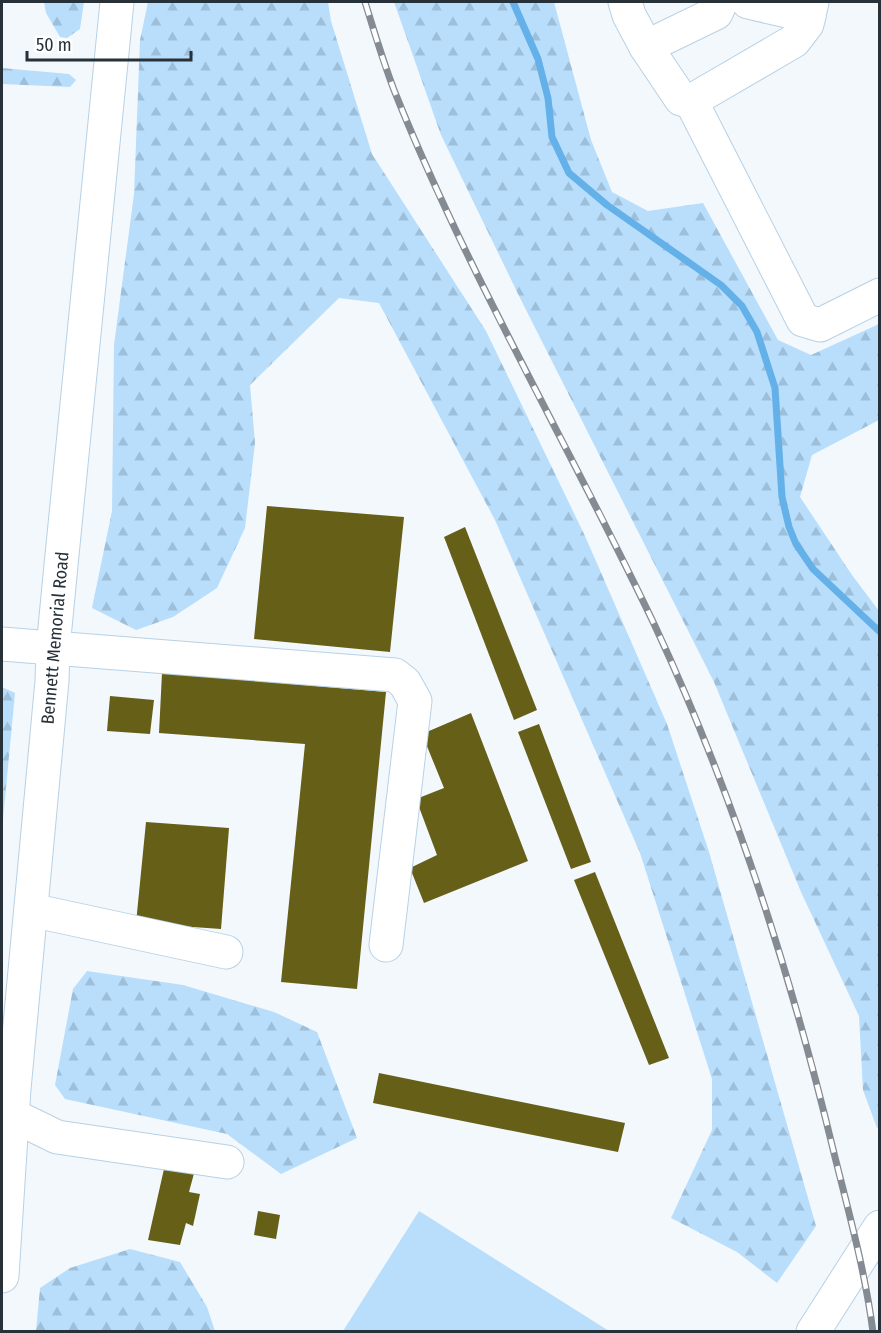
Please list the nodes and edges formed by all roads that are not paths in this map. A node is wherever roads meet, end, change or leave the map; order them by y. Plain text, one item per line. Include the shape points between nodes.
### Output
1 (117, 2) edge
2 (625, 2) edge
3 (721, 2) edge
4 (748, 2) edge
5 (810, 9) edge
6 (646, 47) junction
7 (691, 101) junction
8 (879, 295) edge
9 (2, 644) edge
10 (53, 648) junction
11 (31, 910) junction
12 (386, 945) dead end
13 (226, 952) dead end
14 (12, 1115) junction
15 (227, 1162) dead end
16 (879, 1227) edge
17 (879, 1243) edge
18 (2, 1276) edge
19 (813, 1332) edge
20 (825, 1332) edge

1 - 10 street, Bennett Memorial Road
2 - 6 street
3 - 6 street via 716,13
4 - 5 street
5 - 7 street via 807,24 794,41
6 - 7 street via 681,99
7 - 8 street via 803,320 820,325
9 - 10 street
10 - 11 street, Bennett Memorial Road
10 - 12 street via 395,675 405,682 414,701
11 - 13 street
11 - 14 street, Bennett Memorial Road
14 - 15 street via 57,1137
14 - 18 street, Bennett Memorial Road
16 - 19 street
17 - 20 street

